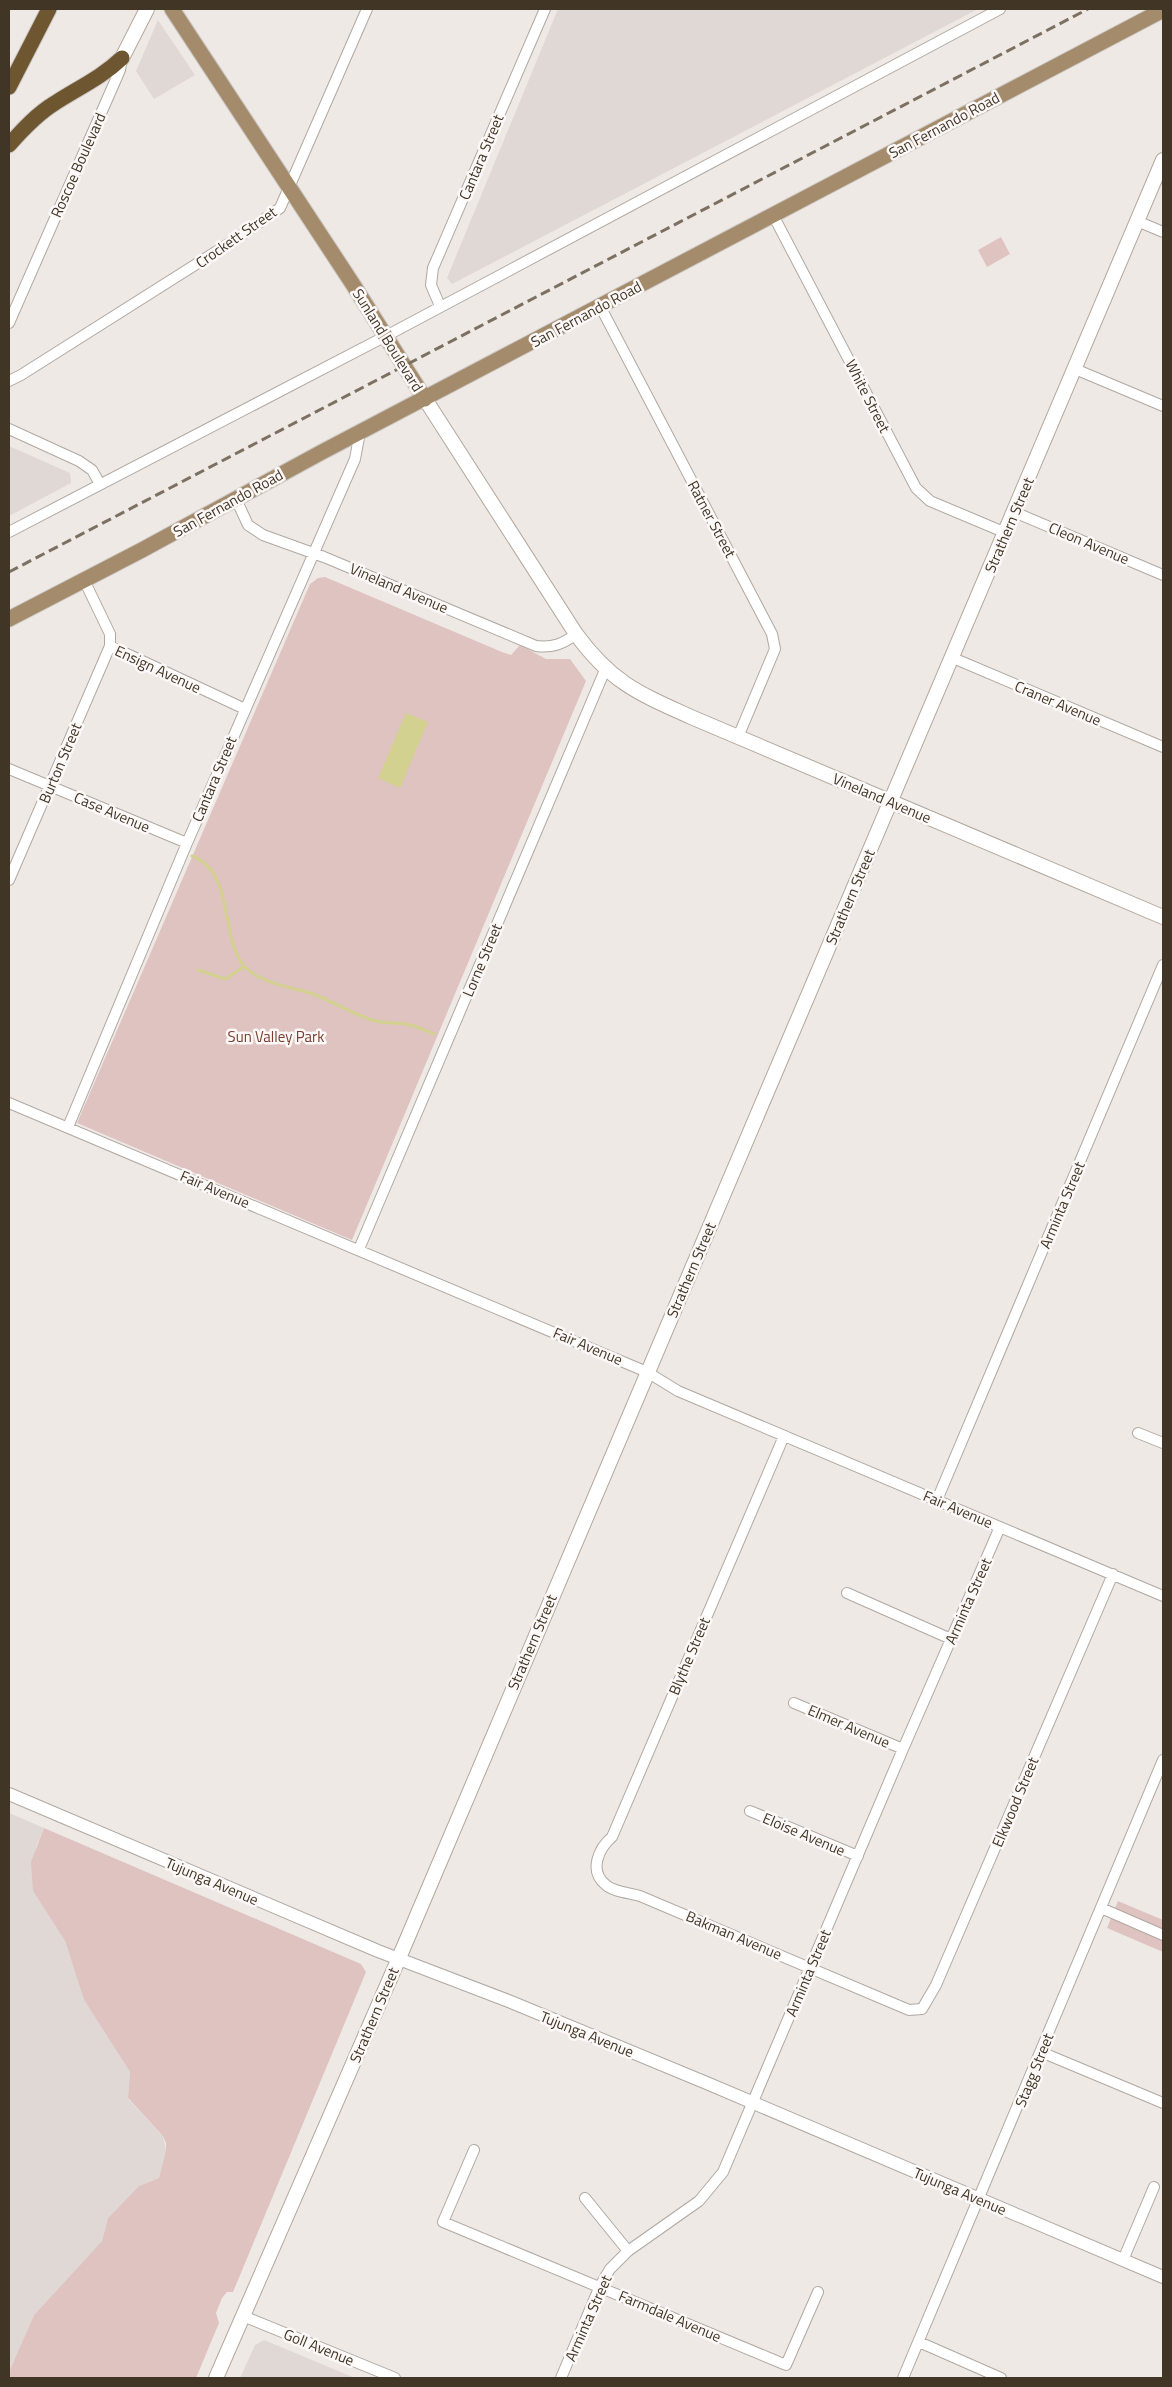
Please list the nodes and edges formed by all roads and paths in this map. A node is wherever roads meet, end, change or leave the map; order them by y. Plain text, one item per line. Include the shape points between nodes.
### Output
1 (49, 9) edge
2 (147, 9) edge
3 (172, 9) edge
4 (366, 9) edge
5 (545, 9) edge
6 (1000, 9) edge
7 (1163, 10) edge
8 (122, 58) junction
9 (9, 87) edge
10 (9, 145) edge
11 (1163, 160) edge
12 (289, 190) junction
13 (774, 215) junction
14 (1137, 221) junction
15 (1163, 232) edge
16 (440, 306) junction
17 (600, 306) junction
18 (9, 323) edge
19 (386, 336) junction
20 (1075, 369) junction
21 (9, 381) edge
22 (425, 399) junction
23 (1163, 406) edge
24 (9, 429) edge
25 (360, 432) junction
26 (100, 484) junction
27 (236, 499) junction
28 (1014, 512) junction
29 (9, 532) edge
30 (1006, 533) junction
31 (315, 555) junction
32 (1163, 574) edge
33 (84, 580) junction
34 (9, 619) edge
35 (576, 634) junction
36 (110, 646) junction
37 (953, 658) junction
38 (606, 670) junction
39 (244, 709) junction
40 (738, 737) junction
41 (1163, 747) edge
42 (9, 769) edge
43 (50, 786) junction
44 (890, 802) junction
45 (187, 843) junction
46 (9, 880) edge
47 (1163, 917) edge
48 (1163, 966) edge
49 (9, 1103) edge
50 (68, 1127) junction
51 (358, 1249) junction
52 (648, 1372) junction
53 (1138, 1433) dead end
54 (784, 1436) junction
55 (1163, 1443) edge
56 (937, 1500) junction
57 (1000, 1527) junction
58 (1114, 1574) junction
59 (846, 1593) dead end
60 (1163, 1596) edge
61 (951, 1639) junction
62 (794, 1702) dead end
63 (903, 1749) junction
64 (1163, 1764) edge
65 (9, 1794) edge
66 (750, 1811) dead end
67 (858, 1856) junction
68 (599, 1874) joint
69 (1101, 1908) junction
70 (1163, 1935) edge
71 (399, 1958) junction
72 (811, 1967) junction
73 (901, 2006) joint
74 (1041, 2052) junction
75 (753, 2102) junction
76 (1163, 2103) edge
77 (474, 2150) dead end
78 (1154, 2187) dead end
79 (584, 2198) dead end
80 (979, 2200) junction
81 (628, 2251) junction
82 (1123, 2260) junction
83 (1163, 2277) edge
84 (600, 2286) junction
85 (818, 2292) dead end
86 (242, 2316) junction
87 (919, 2342) junction
88 (216, 2378) edge
89 (395, 2378) edge
90 (561, 2378) edge
91 (903, 2378) edge
92 (1001, 2378) edge

1 - 9 highway
2 - 8 main road, Roscoe Boulevard
3 - 12 main road, Sunland Boulevard
4 - 12 street, Crockett Street
5 - 16 street, Cantara Street via 433,268 431,285
6 - 16 street
7 - 13 main road, San Fernando Road
8 - 10 highway via 106,74 32,120
8 - 18 street, Roscoe Boulevard via 120,70
11 - 14 main road, Strathern Street
12 - 19 main road, Sunland Boulevard
12 - 21 street, Crockett Street via 280,208 236,239
13 - 17 main road, San Fernando Road
13 - 30 street, White Street via 916,488 930,501
14 - 15 street
14 - 20 main road, Strathern Street
16 - 19 street
17 - 22 main road, San Fernando Road
17 - 40 street, Ratner Street via 772,634 774,649
19 - 22 main road, Sunland Boulevard
19 - 26 street
20 - 23 street
20 - 28 main road, Strathern Street
22 - 25 main road, San Fernando Road
22 - 35 main road, Sunland Boulevard
24 - 26 street via 79,461 92,470
25 - 27 main road, San Fernando Road
25 - 31 street, Cantara Street via 355,459
26 - 29 street
27 - 31 street, Vineland Avenue via 248,525 256,531
27 - 33 main road, San Fernando Road
28 - 30 main road, Strathern Street
28 - 32 street, Cleon Avenue
30 - 37 main road, Strathern Street
31 - 35 street, Vineland Avenue via 536,646 564,644
31 - 39 street, Cantara Street
33 - 34 main road, San Fernando Road
33 - 36 street, Ensign Avenue via 110,634
35 - 38 main road, Sunland Boulevard
36 - 39 street, Ensign Avenue
36 - 43 street, Burton Street
37 - 41 street, Craner Avenue
37 - 44 main road, Strathern Street
38 - 40 main road, Vineland Avenue via 644,696
38 - 51 street, Lorne Street
39 - 45 street, Cantara Street
40 - 44 main road, Vineland Avenue
42 - 43 street, Case Avenue
43 - 45 street, Case Avenue
43 - 46 street, Burton Street
44 - 47 main road, Vineland Avenue
44 - 52 main road, Strathern Street
45 - 50 street, Cantara Street
48 - 56 street, Arminta Street
49 - 50 street, Fair Avenue
50 - 51 street, Fair Avenue
51 - 52 street, Fair Avenue
52 - 54 street, Fair Avenue via 678,1392
52 - 71 main road, Strathern Street
53 - 55 street
54 - 56 street, Fair Avenue
54 - 68 street, Blythe Street via 612,1837 602,1845 596,1859
56 - 57 street, Fair Avenue
57 - 58 street, Fair Avenue
57 - 61 street, Arminta Street
58 - 60 street, Fair Avenue
58 - 73 street, Elkwood Street via 936,1985 922,2009 909,2010
59 - 61 street
61 - 63 street, Arminta Street
62 - 63 street, Elmer Avenue
63 - 67 street, Arminta Street
64 - 69 street, Stagg Street
65 - 71 street, Tujunga Avenue
66 - 67 street, Eloise Avenue
67 - 72 street, Arminta Street
68 - 72 street, Bakman Avenue via 605,1885 640,1896
69 - 70 street
69 - 74 street, Stagg Street
71 - 75 street, Tujunga Avenue
71 - 86 main road, Strathern Street
72 - 73 street, Bakman Avenue
72 - 75 street, Arminta Street
74 - 76 street
74 - 80 street, Stagg Street
75 - 80 street, Tujunga Avenue
75 - 81 street, Arminta Street via 723,2172 711,2190
77 - 84 street, Farmdale Avenue via 443,2222
78 - 82 street
79 - 81 street
80 - 82 street, Tujunga Avenue
80 - 87 street, Stagg Street
81 - 84 street, Arminta Street via 610,2269
82 - 83 street, Tujunga Avenue
84 - 85 street, Farmdale Avenue via 786,2365
84 - 90 street, Arminta Street
86 - 88 main road, Strathern Street
86 - 89 street, Goll Avenue
87 - 91 street, Stagg Street
87 - 92 street

